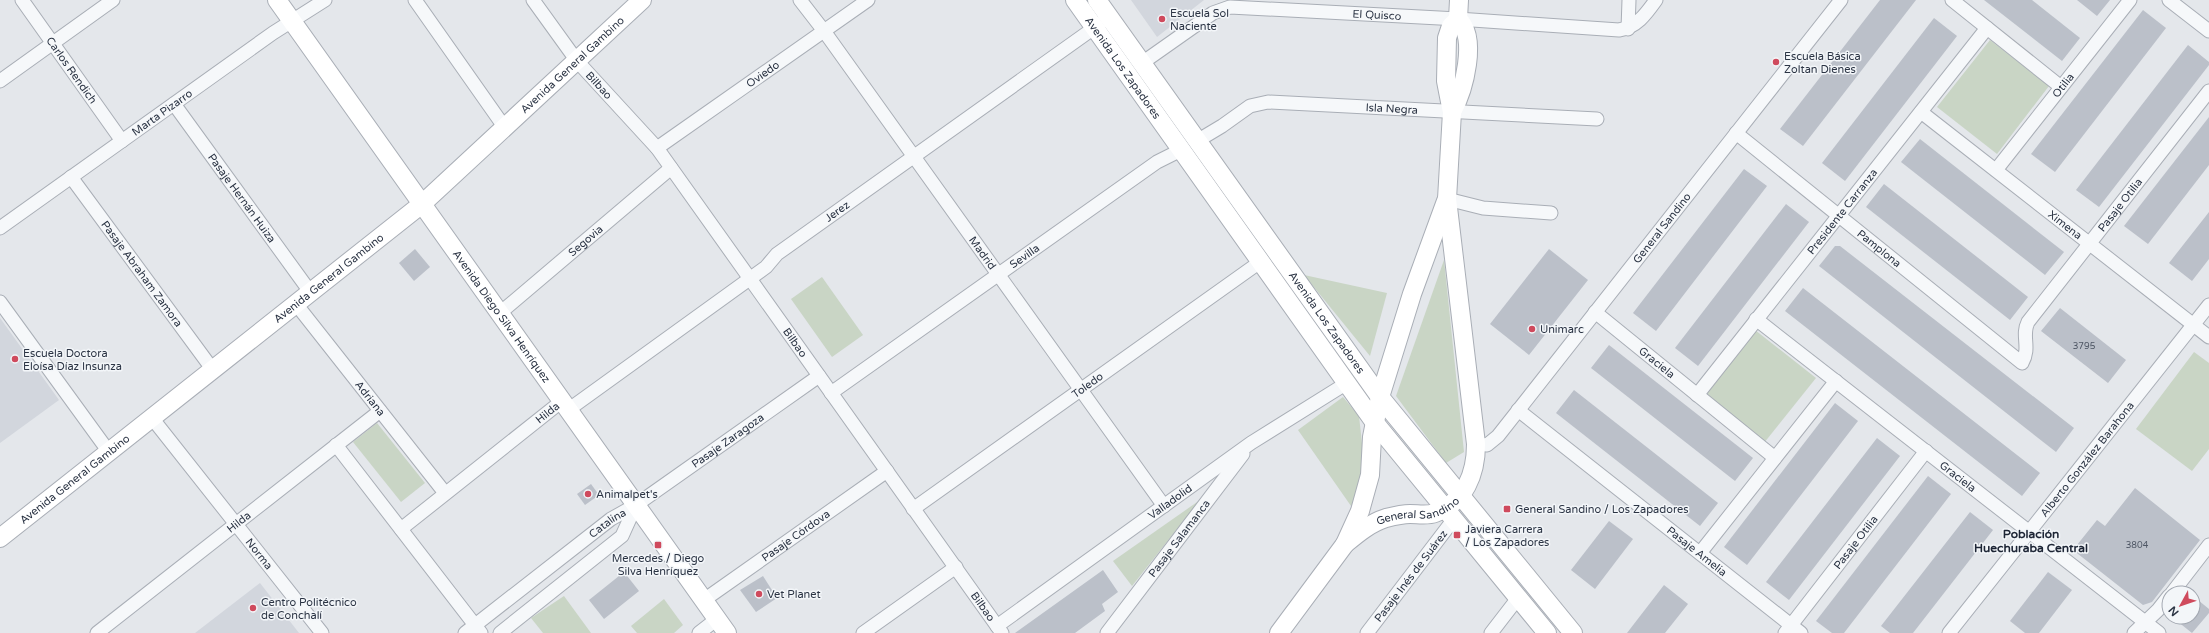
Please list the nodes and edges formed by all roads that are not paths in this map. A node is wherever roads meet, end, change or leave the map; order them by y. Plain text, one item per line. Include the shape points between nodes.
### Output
1 (22, 0) edge
2 (114, 0) edge
3 (277, 0) edge
4 (325, 0) edge
5 (415, 0) edge
6 (533, 0) edge
7 (642, 0) edge
8 (800, 0) edge
9 (868, 0) edge
10 (1075, 0) edge
11 (1097, 0) edge
12 (1459, 0) edge
13 (1629, 0) edge
14 (1656, 0) edge
15 (1841, 0) edge
16 (1952, 0) edge
17 (2130, 0) edge
18 (2169, 0) edge
19 (1290, 5) edge
20 (1109, 17) junction
21 (1458, 19) junction
22 (292, 21) junction
23 (1094, 28) junction
24 (1987, 28) junction
25 (1628, 29) junction
26 (824, 31) junction
27 (2209, 31) edge
28 (53, 44) junction
29 (576, 61) junction
30 (1142, 63) junction
31 (0, 81) edge
32 (2061, 87) junction
33 (2209, 91) edge
34 (174, 104) junction
35 (1452, 112) junction
36 (1921, 112) junction
37 (1597, 119) dead end
38 (505, 128) junction
39 (1736, 133) junction
40 (122, 141) junction
41 (1197, 141) junction
42 (657, 148) junction
43 (1181, 150) junction
44 (914, 156) junction
45 (671, 168) junction
46 (1996, 170) junction
47 (71, 177) junction
48 (1447, 199) junction
49 (422, 204) junction
50 (1551, 212) dead end
51 (1839, 216) junction
52 (0, 228) edge
53 (2089, 243) junction
54 (1427, 252) junction
55 (1454, 256) junction
56 (1260, 262) junction
57 (999, 275) junction
58 (750, 279) junction
59 (311, 292) junction
60 (0, 302) edge
61 (296, 304) junction
62 (2209, 305) edge
63 (1595, 312) junction
64 (500, 313) junction
65 (1756, 319) junction
66 (2193, 324) junction
67 (2209, 337) edge
68 (2022, 363) joint
69 (213, 370) junction
70 (819, 376) junction
71 (1836, 381) junction
72 (1347, 383) junction
73 (1081, 390) junction
74 (831, 393) junction
75 (1697, 395) junction
76 (1380, 398) junction
77 (565, 405) junction
78 (1518, 410) junction
79 (380, 411) junction
80 (152, 418) junction
81 (1375, 422) junction
82 (1251, 443) junction
83 (1476, 444) junction
84 (336, 445) junction
85 (1926, 451) junction
86 (109, 452) junction
87 (1775, 458) junction
88 (887, 471) junction
89 (445, 493) junction
90 (1460, 496) junction
91 (636, 505) junction
92 (1164, 506) junction
93 (913, 509) junction
94 (1449, 514) junction
95 (236, 524) junction
96 (401, 529) junction
97 (2029, 532) junction
98 (0, 538) edge
99 (1344, 544) junction
100 (2209, 545) edge
101 (1700, 553) junction
102 (551, 566) junction
103 (956, 567) junction
104 (563, 583) junction
105 (2178, 585) edge
106 (1518, 598) junction
107 (704, 600) junction
108 (2161, 605) edge
109 (717, 619) junction
110 (2146, 622) junction
111 (1000, 629) edge
112 (474, 630) edge
113 (1792, 630) edge
114 (97, 633) edge
115 (322, 633) edge
116 (500, 633) edge
117 (699, 633) edge
118 (727, 633) edge
119 (862, 633) edge
120 (1107, 633) edge
121 (1279, 633) edge
122 (1367, 633) edge
123 (1491, 633) edge
124 (1547, 633) edge
125 (1573, 633) edge
126 (1949, 633) edge
127 (2134, 633) edge
128 (2160, 633) edge

1 - 28 street, Carlos Rendich
2 - 28 street
3 - 22 main road, Avenida Diego Silva Henríquez
4 - 22 street, Marta Pizarro
5 - 38 street
6 - 29 street, Bilbao
7 - 29 main road, Avenida General Gambino
8 - 26 street, Madrid
9 - 26 street, Oviedo
10 - 23 main road, Avenida Los Zapadores
11 - 20 main road, Avenida Los Zapadores
12 - 21 main road
13 - 25 street
14 - 25 street via 1642,18
15 - 39 street, General Sandino
16 - 24 street
17 - 32 street, Otilia
18 - 27 street
19 - 21 street, El Quisco
19 - 30 street, El Quisco via 1222,10
20 - 23 street, Jerez
20 - 30 main road, Avenida Los Zapadores
21 - 25 street, El Quisco
21 - 35 main road via 1451,26 1447,38 1446,80
22 - 34 street, Marta Pizarro
22 - 49 main road, Avenida Diego Silva Henríquez
23 - 43 main road, Avenida Los Zapadores
23 - 44 street, Jerez
24 - 32 street
24 - 36 street, Presidente Carranza
26 - 42 street, Oviedo
26 - 44 street, Madrid
28 - 31 street
28 - 40 street, Carlos Rendich
29 - 38 main road, Avenida General Gambino
29 - 42 street, Bilbao
30 - 41 main road, Avenida Los Zapadores
32 - 46 street, Otilia
33 - 53 street, Pasaje Otilia
34 - 40 street, Marta Pizarro
34 - 59 street, Pasaje Hernán Huiza
35 - 37 street, Isla Negra
35 - 41 street, Isla Negra via 1262,102 1250,106
35 - 48 main road
36 - 46 street, Ximena
36 - 51 street, Presidente Carranza
38 - 49 main road, Avenida General Gambino
39 - 51 street, Pamplona
39 - 63 street, General Sandino
40 - 47 street, Marta Pizarro
41 - 76 main road, Avenida Los Zapadores
42 - 45 street, Bilbao
43 - 56 main road, Avenida Los Zapadores
43 - 57 street, Sevilla via 1157,162
44 - 57 street, Madrid
44 - 58 street, Jerez via 777,254 766,267
45 - 58 street, Bilbao
45 - 64 street, Segovia
46 - 53 street, Ximena
47 - 52 street, Marta Pizarro
47 - 69 street, Pasaje Abraham Zamora
48 - 50 street via 1483,208
48 - 54 main road, General Sandino
48 - 55 main road
49 - 59 main road, Avenida General Gambino
49 - 64 main road, Avenida Diego Silva Henríquez
51 - 65 street, Presidente Carranza
51 - 68 street, Pamplona
53 - 66 street, Ximena
53 - 68 street, Pasaje Otilia via 2028,322 2024,334 2026,355
54 - 55 main road
54 - 76 main road, General Sandino
55 - 83 main road
56 - 72 main road, Avenida Los Zapadores
56 - 73 street, Toledo
57 - 73 street, Madrid
57 - 74 street, Sevilla
58 - 70 street, Bilbao
58 - 77 street, Jerez
59 - 61 main road, Avenida General Gambino
60 - 86 street
61 - 69 main road, Avenida General Gambino
61 - 79 street, Adriana
62 - 66 street, Alberto González Barahona
63 - 75 street, Graciela
63 - 78 street, General Sandino
64 - 77 main road, Avenida Diego Silva Henríquez
65 - 71 street, Graciela
65 - 75 street, Presidente Carranza
66 - 67 street, Ximena
66 - 97 street, Alberto González Barahona
69 - 80 main road, Avenida General Gambino
70 - 74 street, Bilbao
70 - 91 street, Pasaje Zaragoza
71 - 85 street, Graciela
71 - 87 street
72 - 81 main road, Avenida Los Zapadores
72 - 82 street, Valladolid
73 - 92 street, Madrid
73 - 93 street, Toledo
74 - 88 street, Bilbao
75 - 87 street, Graciela
76 - 81 main road, General Sandino
76 - 90 main road, Avenida Los Zapadores
77 - 89 street, Hilda
77 - 91 main road, Avenida Diego Silva Henríquez
78 - 83 street, General Sandino via 1493,441 1487,445
78 - 101 street, Pasaje Amelia
79 - 84 street, Hilda
79 - 89 street, Adriana
80 - 86 main road, Avenida General Gambino
80 - 95 street, Norma
81 - 94 main road, Avenida Los Zapadores
81 - 99 main road, General Sandino via 1367,491
82 - 92 street, Valladolid
82 - 120 street, Pasaje Salamanca
83 - 90 main road, General Sandino via 1476,464
84 - 95 street, Hilda
84 - 96 street
85 - 97 street, Graciela
85 - 113 street, Pasaje Otilia
86 - 98 main road, Avenida General Gambino
87 - 101 street
88 - 93 street, Bilbao
88 - 107 street, Pasaje Córdova
89 - 96 street, Hilda
90 - 94 main road, General Sandino
90 - 125 main road, Avenida Los Zapadores
91 - 102 street, Catalina via 611,520
91 - 104 street, Catalina via 622,536
91 - 107 main road, Avenida Diego Silva Henríquez
92 - 111 street, Valladolid
93 - 103 street, Bilbao
94 - 99 main road, General Sandino via 1409,514 1385,518
94 - 106 main road, Avenida Los Zapadores
94 - 122 street, Pasaje Inés de Suárez
95 - 114 street, Hilda
95 - 115 street, Norma
96 - 112 street
97 - 110 street, Graciela
97 - 126 street, Alberto González Barahona
99 - 121 main road, General Sandino
100 - 105 street
101 - 113 street, Pasaje Amelia
102 - 104 street
102 - 112 street, Catalina
103 - 111 street, Bilbao
103 - 119 street
104 - 116 street, Catalina
106 - 123 street
106 - 124 main road, Avenida Los Zapadores
107 - 109 main road, Avenida Diego Silva Henríquez
108 - 110 street
109 - 117 street
109 - 118 main road, Avenida Diego Silva Henríquez
110 - 127 street
110 - 128 street, Graciela

